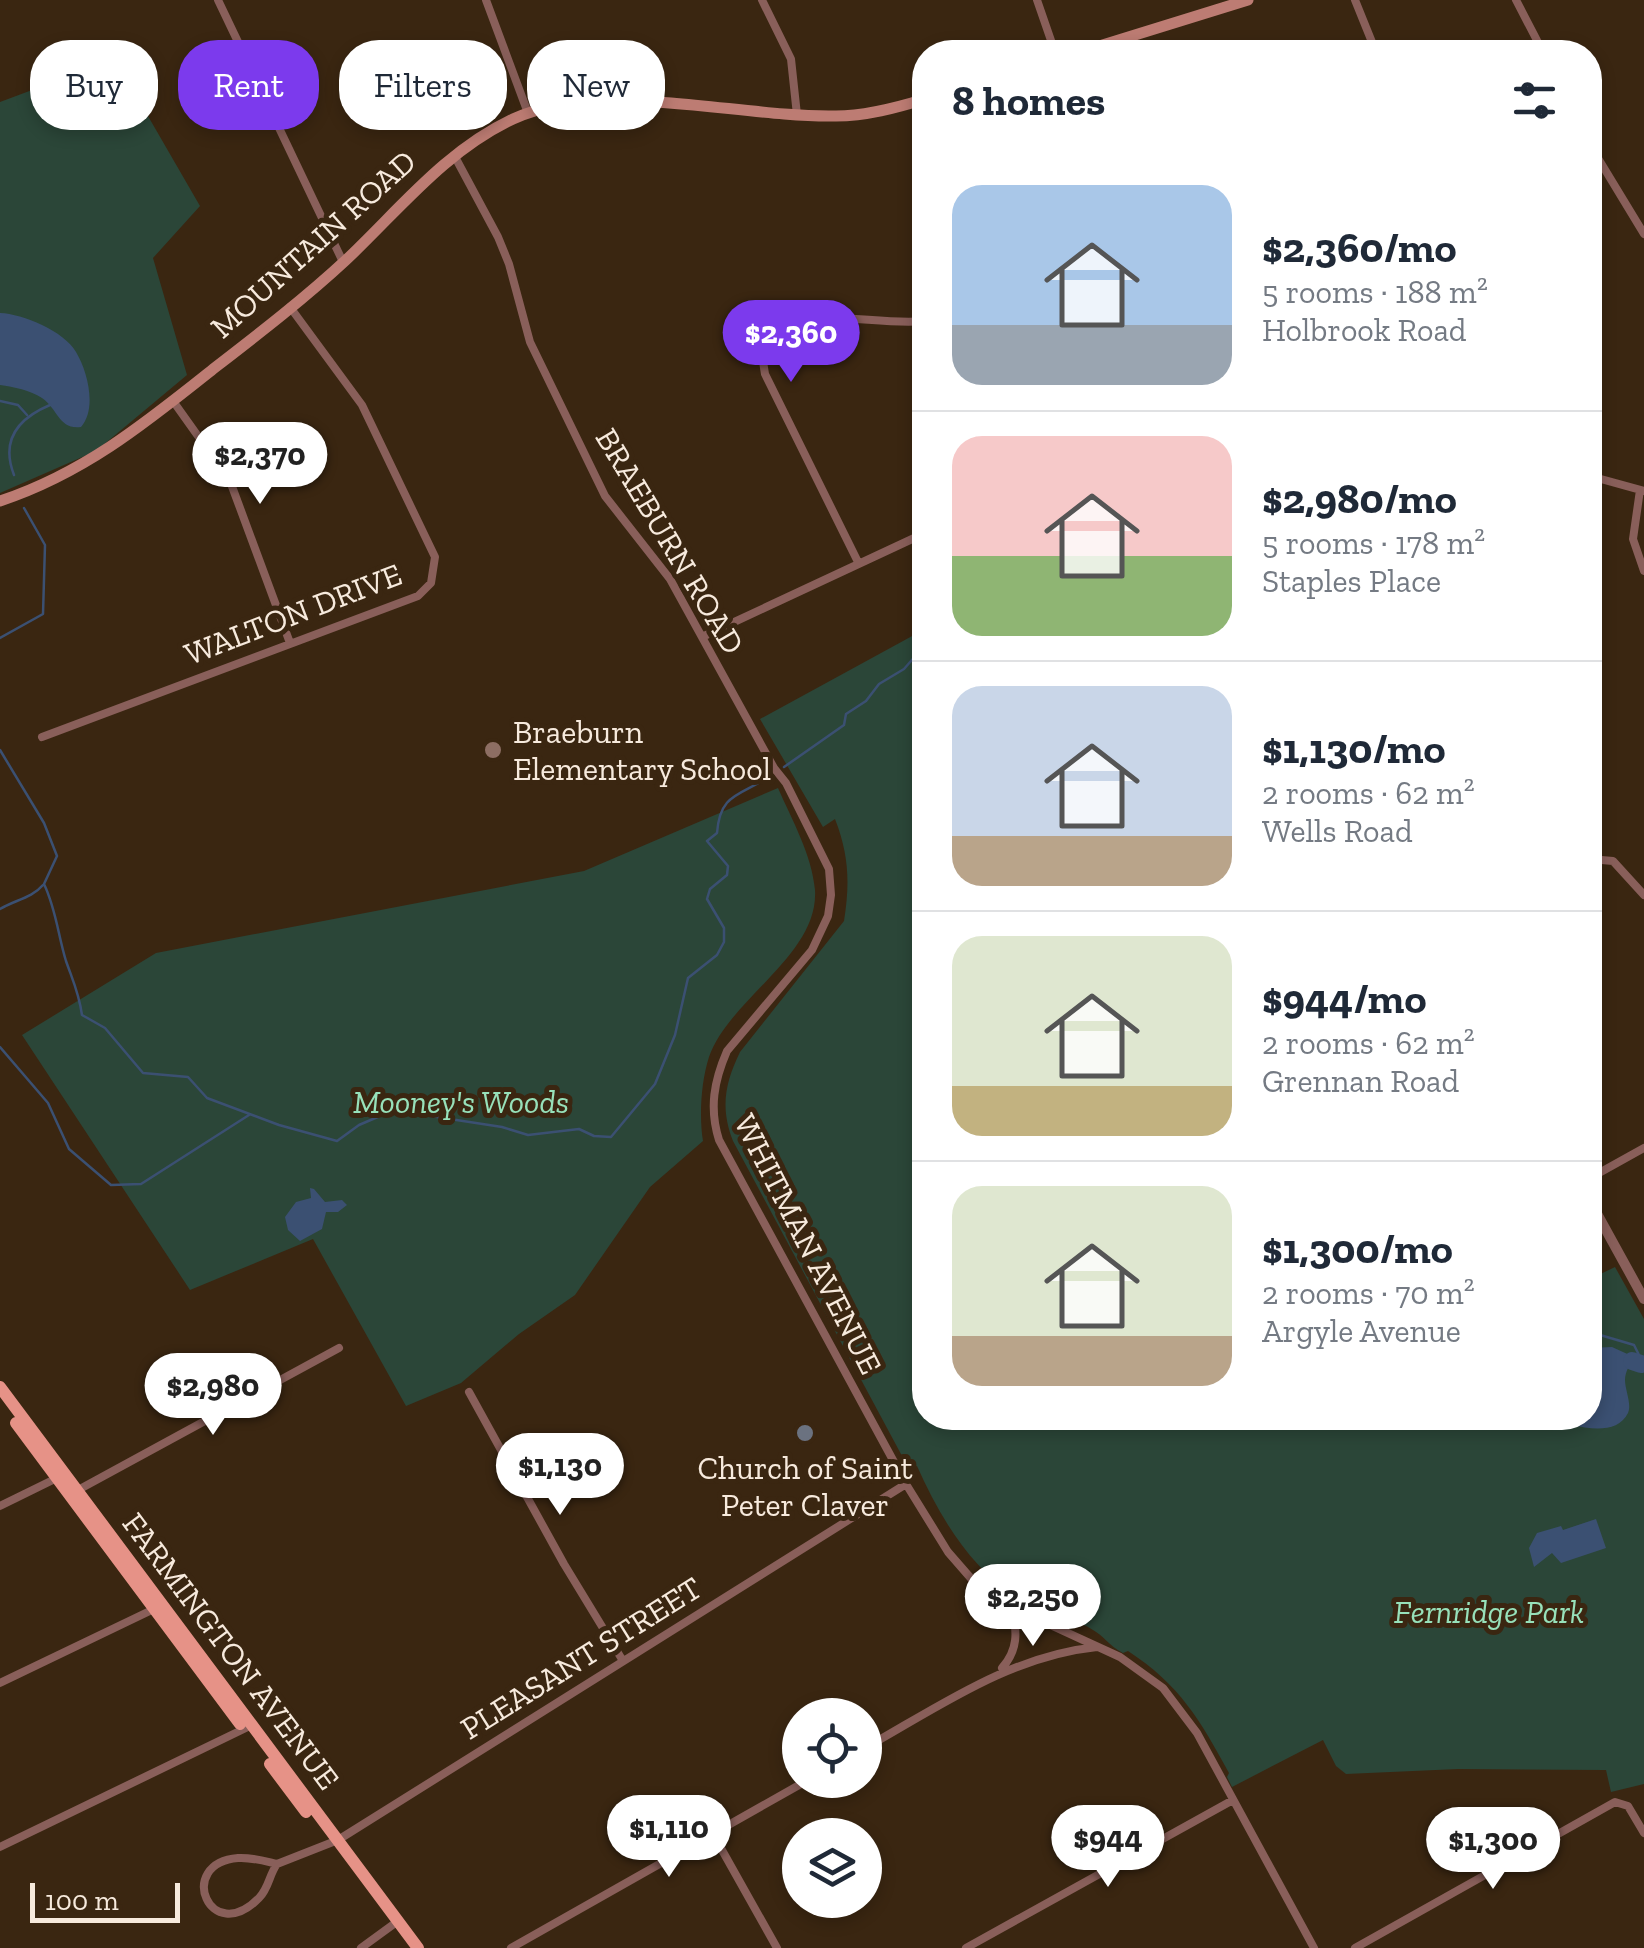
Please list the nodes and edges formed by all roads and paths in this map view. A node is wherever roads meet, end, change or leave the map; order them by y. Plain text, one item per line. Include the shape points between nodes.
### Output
1 (218, 0) edge
2 (486, 0) edge
3 (762, 0) edge
4 (1037, 0) edge
5 (1248, 0) edge
6 (1356, 0) edge
7 (1516, 0) edge
8 (1051, 40) edge
9 (1119, 40) edge
10 (1371, 40) edge
11 (1537, 40) edge
12 (912, 103) edge
13 (665, 105) edge
14 (527, 110) edge
15 (527, 113) edge
16 (797, 114) junction
17 (454, 155) junction
18 (1602, 165) edge
19 (1644, 234) edge
20 (344, 262) junction
21 (290, 307) junction
22 (912, 321) edge
23 (173, 401) junction
24 (1602, 479) edge
25 (1642, 490) edge
26 (0, 502) edge
27 (912, 539) edge
28 (858, 562) junction
29 (1644, 570) edge
30 (702, 636) junction
31 (290, 643) junction
32 (42, 737) dead end
33 (786, 782) joint
34 (1602, 860) edge
35 (1644, 895) edge
36 (1644, 1148) edge
37 (1602, 1171) edge
38 (1602, 1223) edge
39 (1644, 1300) edge
40 (339, 1348) dead end
41 (0, 1387) edge
42 (469, 1392) dead end
43 (0, 1401) edge
44 (61, 1476) junction
45 (906, 1484) junction
46 (73, 1493) junction
47 (0, 1506) edge
48 (158, 1607) junction
49 (1011, 1609) junction
50 (1098, 1648) junction
51 (623, 1661) junction
52 (994, 1674) junction
53 (0, 1682) edge
54 (248, 1727) junction
55 (882, 1738) edge
56 (782, 1795) edge
57 (1233, 1800) junction
58 (1644, 1833) edge
59 (713, 1834) junction
60 (334, 1842) junction
61 (0, 1848) edge
62 (277, 1864) junction
63 (394, 1923) junction
64 (361, 1948) edge
65 (408, 1948) edge
66 (418, 1948) edge
67 (511, 1948) edge
68 (777, 1948) edge
69 (966, 1948) edge
70 (1314, 1948) edge
71 (1355, 1948) edge

1 - 20 street
2 - 14 street
3 - 16 street via 791,59
4 - 8 street
5 - 9 main road
6 - 10 street
7 - 11 street
12 - 16 main road, MOUNTAIN ROAD via 856,115
13 - 16 main road, MOUNTAIN ROAD
15 - 17 main road, MOUNTAIN ROAD
17 - 20 main road, MOUNTAIN ROAD
17 - 30 street, BRAEBURN ROAD via 498,237 530,342 605,496 670,580
18 - 19 street
20 - 21 main road, MOUNTAIN ROAD
21 - 23 main road, MOUNTAIN ROAD
21 - 31 street, WALTON DRIVE via 362,405 436,566 418,596
22 - 28 street via 791,321 771,329 761,349 765,374
23 - 26 main road, MOUNTAIN ROAD via 96,458
23 - 31 street via 230,481
24 - 25 street
25 - 29 street via 1633,539
27 - 28 street
28 - 30 street
30 - 33 street, BRAEBURN ROAD
31 - 32 street, WALTON DRIVE
33 - 45 street, WHITMAN AVENUE via 829,869 828,916 812,950 727,1051 714,1086 713,1118
34 - 35 street via 1613,861
36 - 37 street
38 - 39 street
40 - 46 street
41 - 44 main road, FARMINGTON AVENUE
42 - 51 street
43 - 44 main road, FARMINGTON AVENUE
44 - 46 main road, FARMINGTON AVENUE
44 - 47 street
45 - 49 street, WHITMAN AVENUE via 956,1561
45 - 51 street, PLEASANT STREET
46 - 48 main road, FARMINGTON AVENUE
48 - 53 street
48 - 54 main road, FARMINGTON AVENUE
49 - 50 street, WHITMAN AVENUE
49 - 52 street via 1015,1645
50 - 52 street
50 - 57 street, WHITMAN AVENUE via 1163,1688
51 - 60 street, PLEASANT STREET
52 - 55 street
54 - 60 main road, FARMINGTON AVENUE
54 - 61 street
56 - 59 street
57 - 69 street
57 - 70 street, WHITMAN AVENUE
58 - 71 street via 1630,1808 1615,1802
59 - 67 street
59 - 68 street
60 - 62 street, PLEASANT STREET
60 - 63 main road, FARMINGTON AVENUE
62 - 62 street, PLEASANT STREET via 224,1862 206,1878 205,1900 218,1911 244,1910 262,1895
63 - 64 street
63 - 65 main road, FARMINGTON AVENUE
63 - 66 main road, FARMINGTON AVENUE

